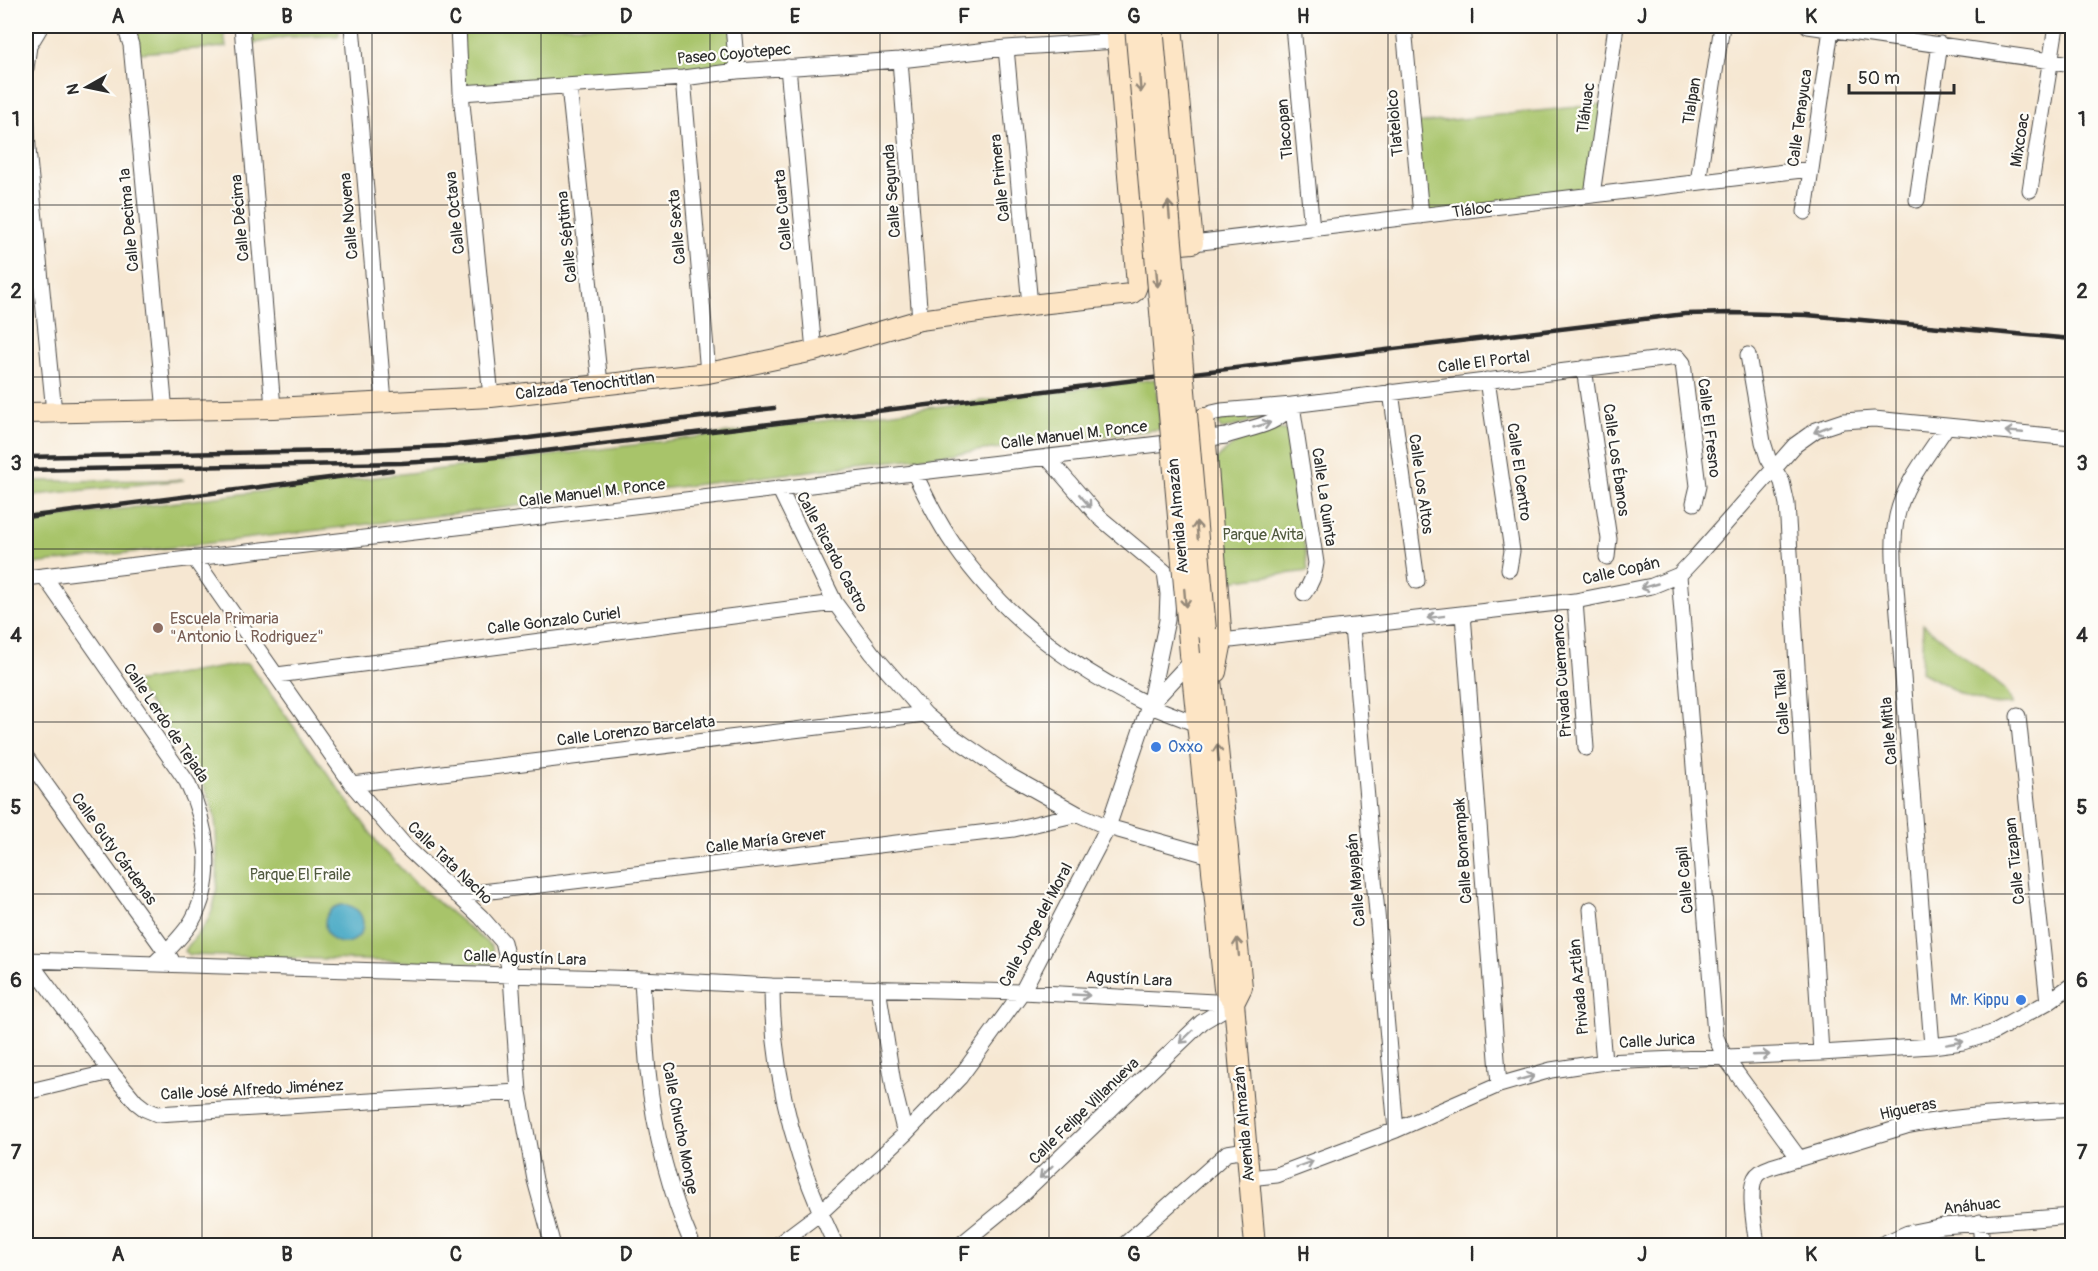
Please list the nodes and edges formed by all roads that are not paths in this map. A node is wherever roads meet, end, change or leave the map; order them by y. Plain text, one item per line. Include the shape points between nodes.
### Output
1 (41, 26) edge
2 (125, 26) edge
3 (242, 26) edge
4 (352, 26) edge
5 (458, 26) edge
6 (733, 26) edge
7 (1135, 26) edge
8 (1153, 26) edge
9 (1172, 26) edge
10 (1293, 26) edge
11 (1404, 26) edge
12 (1616, 26) edge
13 (1722, 26) edge
14 (1808, 26) edge
15 (2056, 26) edge
16 (1831, 30) junction
17 (1116, 33) edge
18 (1940, 44) junction
19 (1006, 48) junction
20 (900, 60) junction
21 (2051, 61) junction
22 (2073, 64) edge
23 (788, 67) junction
24 (26, 68) edge
25 (736, 71) junction
26 (683, 78) junction
27 (569, 86) junction
28 (461, 93) junction
29 (26, 106) edge
30 (27, 150) edge
31 (1185, 158) junction
32 (1128, 164) junction
33 (1810, 169) junction
34 (1698, 182) junction
35 (2030, 190) dead end
36 (1592, 195) junction
37 (1917, 200) dead end
38 (1805, 212) dead end
39 (1422, 216) junction
40 (1312, 229) junction
41 (1193, 243) junction
42 (1134, 249) junction
43 (1030, 304) junction
44 (920, 320) junction
45 (814, 351) junction
46 (1748, 355) dead end
47 (1679, 358) joint
48 (1584, 368) junction
49 (708, 373) junction
50 (1487, 380) junction
51 (600, 384) junction
52 (1390, 392) junction
53 (491, 397) junction
54 (384, 402) junction
55 (1292, 405) junction
56 (273, 408) junction
57 (165, 411) junction
58 (54, 412) junction
59 (26, 413) edge
60 (1204, 418) junction
61 (1947, 426) junction
62 (1205, 438) junction
63 (2073, 438) edge
64 (1162, 443) junction
65 (1047, 457) junction
66 (1773, 468) junction
67 (914, 472) junction
68 (779, 488) junction
69 (1694, 503) dead end
70 (1607, 557) dead end
71 (194, 558) junction
72 (1509, 569) dead end
73 (1678, 574) junction
74 (44, 576) junction
75 (26, 578) edge
76 (1417, 581) dead end
77 (1304, 593) dead end
78 (1575, 601) junction
79 (835, 603) junction
80 (1463, 614) junction
81 (1352, 627) junction
82 (1211, 636) junction
83 (1191, 658) junction
84 (277, 675) junction
85 (1149, 705) junction
86 (925, 714) junction
87 (2018, 716) dead end
88 (1198, 725) junction
89 (1586, 748) dead end
90 (26, 757) edge
91 (352, 784) junction
92 (1078, 814) junction
93 (1108, 827) junction
94 (1211, 856) junction
95 (458, 895) junction
96 (1591, 909) dead end
97 (26, 959) edge
98 (165, 959) junction
99 (511, 976) junction
100 (642, 979) junction
101 (2073, 985) edge
102 (772, 986) junction
103 (878, 988) junction
104 (1023, 992) junction
105 (2048, 1002) junction
106 (1234, 1003) junction
107 (1932, 1046) junction
108 (1821, 1053) junction
109 (1724, 1056) junction
110 (1604, 1062) junction
111 (111, 1072) junction
112 (1499, 1085) junction
113 (26, 1092) edge
114 (519, 1092) junction
115 (2073, 1109) edge
116 (1395, 1130) junction
117 (905, 1134) junction
118 (1247, 1150) junction
119 (1798, 1157) junction
120 (1249, 1178) junction
121 (820, 1213) junction
122 (2073, 1216) edge
123 (1980, 1222) junction
124 (553, 1245) edge
125 (693, 1245) edge
126 (776, 1245) edge
127 (836, 1245) edge
128 (959, 1245) edge
129 (1123, 1245) edge
130 (1255, 1245) edge
131 (1757, 1245) edge
132 (1878, 1245) edge
133 (1982, 1245) edge

1 - 24 street via 28,46
2 - 57 street, Calle Decima 1a via 131,45
3 - 56 street, Calle Décima
4 - 54 street, Calle Novena
5 - 28 street, Calle Octava
6 - 25 street
7 -> 83 main road, Avenida Almazán, bridge
82 -> 8 main road, Avenida Almazán, bridge
9 - 31 main road
10 - 40 street, Tlacopan
11 - 39 street, Tlatelolco
12 - 36 street, Tláhuac
13 - 34 street, Tlalpan
14 - 16 street
15 - 21 street, Mixcoac
16 - 18 street
16 - 33 street, Calle Tenayuca
17 - 19 street, Paseo Coyotepec
17 - 32 main road
18 - 21 street
18 - 37 street
19 - 20 street, Paseo Coyotepec
19 - 43 street, Calle Primera
20 - 23 street, Paseo Coyotepec
20 - 44 street, Calle Segunda
21 - 22 street
21 - 35 street, Mixcoac
23 - 25 street, Paseo Coyotepec
23 - 45 street, Calle Cuarta
25 - 26 street, Paseo Coyotepec
26 - 27 street, Paseo Coyotepec
26 - 49 street, Calle Sexta
27 - 28 street, Paseo Coyotepec
27 - 51 street, Calle Séptima
28 - 53 street, Calle Octava
29 - 30 street
30 - 58 street
31 - 32 main road
31 - 41 main road
32 - 42 main road
33 - 34 street, Tláloc
33 - 38 street, Calle Tenayuca
34 - 36 street, Tláloc
36 - 39 street, Tláloc
39 - 40 street, Tláloc
40 - 41 street, Tláloc
41 - 42 main road, Tláloc
42 - 43 main road, Calzada Tenochtitlan via 1136,291 1131,294
43 - 44 main road, Calzada Tenochtitlan
44 - 45 main road, Calzada Tenochtitlan
45 - 49 main road, Calzada Tenochtitlan
46 - 66 street, Calle Tikal via 1763,442
47 - 48 street, Calle El Portal
47 - 69 street, Calle El Fresno via 1683,363 1698,486
48 - 50 street, Calle El Portal
48 - 70 street, Calle Los Ébanos via 1609,539
49 - 51 main road, Calzada Tenochtitlan
50 - 52 street, Calle El Portal
50 - 72 street, Calle El Centro via 1512,551
51 - 53 main road, Calzada Tenochtitlan
52 - 55 street, Calle El Portal
52 - 76 street, Calle Los Altos
53 - 54 main road, Calzada Tenochtitlan
54 - 56 main road, Calzada Tenochtitlan
55 - 60 street, Calle El Portal via 1216,411
62 -> 55 street via 1270,423
55 - 77 street, Calle La Quinta via 1316,562
56 - 57 main road, Calzada Tenochtitlan
57 - 58 main road, Calzada Tenochtitlan
58 - 59 main road, Calzada Tenochtitlan
60 - 62 main road
60 - 64 street, Calle Manuel M. Ponce
63 -> 61 street, Calle Copán
61 -> 66 street, Calle Copán via 1874,419 1843,421 1816,430
61 - 107 street, Calle Mitla via 1906,492 1894,536
62 - 64 street, Calle Manuel M. Ponce
62 - 82 main road
64 - 65 street, Calle Manuel M. Ponce
65 - 67 street, Calle Manuel M. Ponce
65 -> 85 street, Calle Jorge del Moral via 1099,517 1165,572 1167,620
66 - 73 street, Calle Copán
66 - 108 street, Calle Tikal via 1782,482 1787,504
67 - 68 street, Calle Manuel M. Ponce
67 - 85 street via 954,545 1021,622 1081,668
68 - 71 street, Calle Manuel M. Ponce
68 - 79 street, Calle Ricardo Castro
71 - 74 street, Calle Manuel M. Ponce
71 - 84 street, Calle Tata Nacho
73 -> 78 street, Calle Copán via 1652,586
73 - 109 street, Calle Capil via 1715,1035
74 - 75 street, Calle Manuel M. Ponce
74 - 98 street, Calle Lerdo de Tejada via 187,782 200,812 207,856 203,895 190,923
78 - 80 street, Calle Copán
78 - 89 street, Privada Cuemanco
79 - 84 street, Calle Gonzalo Curiel
79 - 86 street, Calle Ricardo Castro via 872,654
80 -> 81 street, Calle Copán
80 - 112 street, Calle Bonampak
81 - 82 street, Calle Copán
81 - 116 street, Calle Mayapán
106 -> 82 main road, Avenida Almazán via 1242,987 1212,695
83 - 85 street
83 - 88 main road, Avenida Almazán
84 - 91 street, Calle Tata Nacho
85 - 88 street
85 - 93 street, Calle Jorge del Moral
86 - 91 street, Calle Lorenzo Barcelata
86 - 92 street, Calle Ricardo Castro via 1010,776
87 - 105 street, Calle Tizapan
88 - 94 main road, Avenida Almazán
90 - 98 street, Calle Guty Cárdenas
91 - 95 street, Calle Tata Nacho via 406,847
92 - 93 street, Calle Ricardo Castro
92 - 95 street, Calle María Grever via 1014,829
93 - 94 street, Calle Ricardo Castro
93 - 104 street, Calle Jorge del Moral
94 - 106 main road, Avenida Almazán via 1224,989
95 - 99 street, Calle Tata Nacho via 502,942
96 - 110 street, Privada Aztlán
97 - 98 street, Calle Agustín Lara
97 - 111 street, Calle José Alfredo Jiménez
98 - 99 street, Calle Agustín Lara
99 - 100 street, Calle Agustín Lara
99 - 114 street, Calle Tata Nacho
100 - 102 street, Calle Agustín Lara
100 - 125 street, Calle Chucho Monge via 648,1072 656,1120 676,1204
101 - 105 street, Calle Jurica
102 - 103 street, Calle Agustín Lara
102 - 121 street via 774,1045 790,1128
103 - 104 street, Calle Agustín Lara
103 - 117 street
104 -> 106 street, Agustín Lara
104 - 117 street, Calle Jorge del Moral via 960,1077
107 -> 105 street, Calle Jurica via 1992,1033
106 - 118 main road, Avenida Almazán
106 -> 128 street, Calle Felipe Villanueva via 1202,1022 1020,1197
107 - 108 street, Calle Jurica
109 -> 108 street, Calle Jurica
109 - 110 street, Calle Jurica
109 - 119 street, Calle Capil
112 -> 110 street, Calle Jurica via 1551,1070
111 - 113 street
111 - 114 street, Calle José Alfredo Jiménez via 136,1102 157,1114
112 - 116 street, Calle Jurica
114 - 124 street, Calle Tata Nacho via 535,1180
115 - 119 street, Higueras via 1925,1122
120 -> 116 street, Calle Jurica via 1277,1175
117 - 121 street, Calle Jorge del Moral
118 - 120 main road, Avenida Almazán
118 - 129 street via 1227,1153
119 - 131 street, Higueras via 1758,1174 1754,1182
120 - 130 main road, Avenida Almazán
121 - 126 street, Calle Jorge del Moral
121 - 127 street
122 - 123 street, Anáhuac
123 - 132 street, Anáhuac via 1908,1233
123 - 133 street

